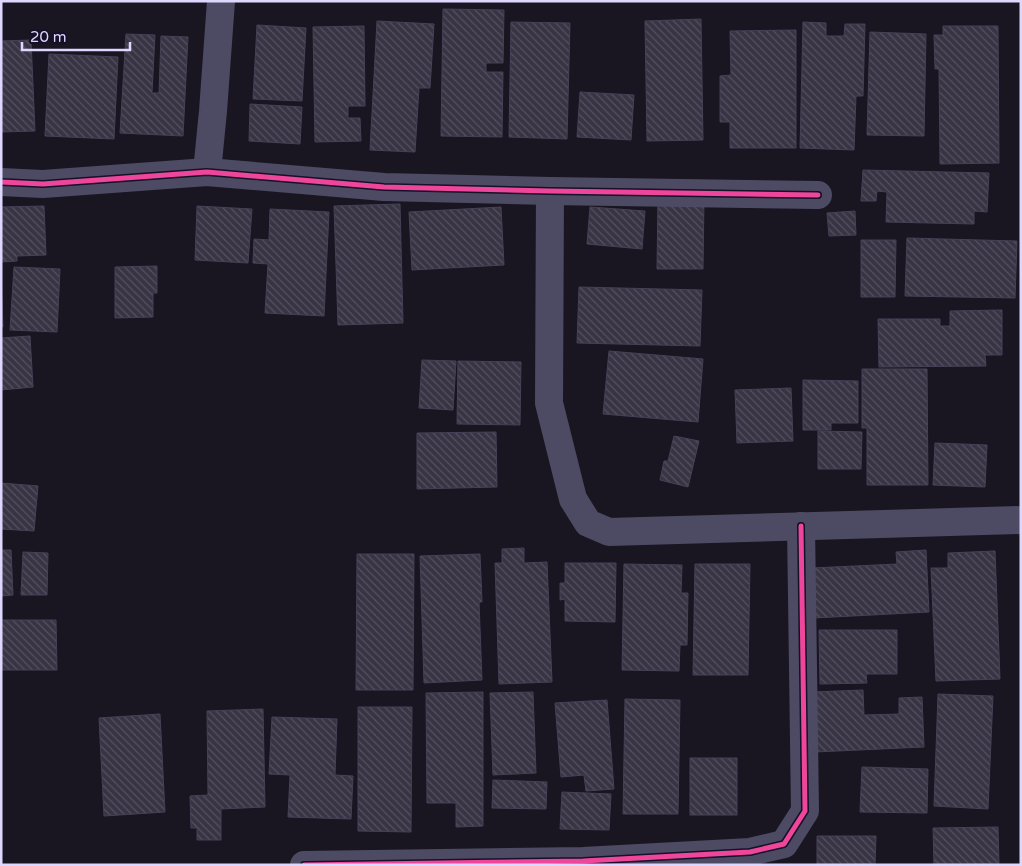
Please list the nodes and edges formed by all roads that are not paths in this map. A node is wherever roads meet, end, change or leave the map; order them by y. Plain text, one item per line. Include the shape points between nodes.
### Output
1 (221, 1) edge
2 (207, 172) junction
3 (1, 182) edge
4 (550, 191) junction
5 (818, 195) dead end
6 (1021, 520) edge
7 (800, 526) junction
8 (486, 863) edge
9 (304, 865) edge

1 - 2 street
2 - 3 street via 43,184
2 - 4 street via 384,187
4 - 5 street
4 - 7 street via 549,403 574,499 588,523 609,532
6 - 7 street
7 - 8 street via 805,811 784,844 750,852
8 - 9 street

